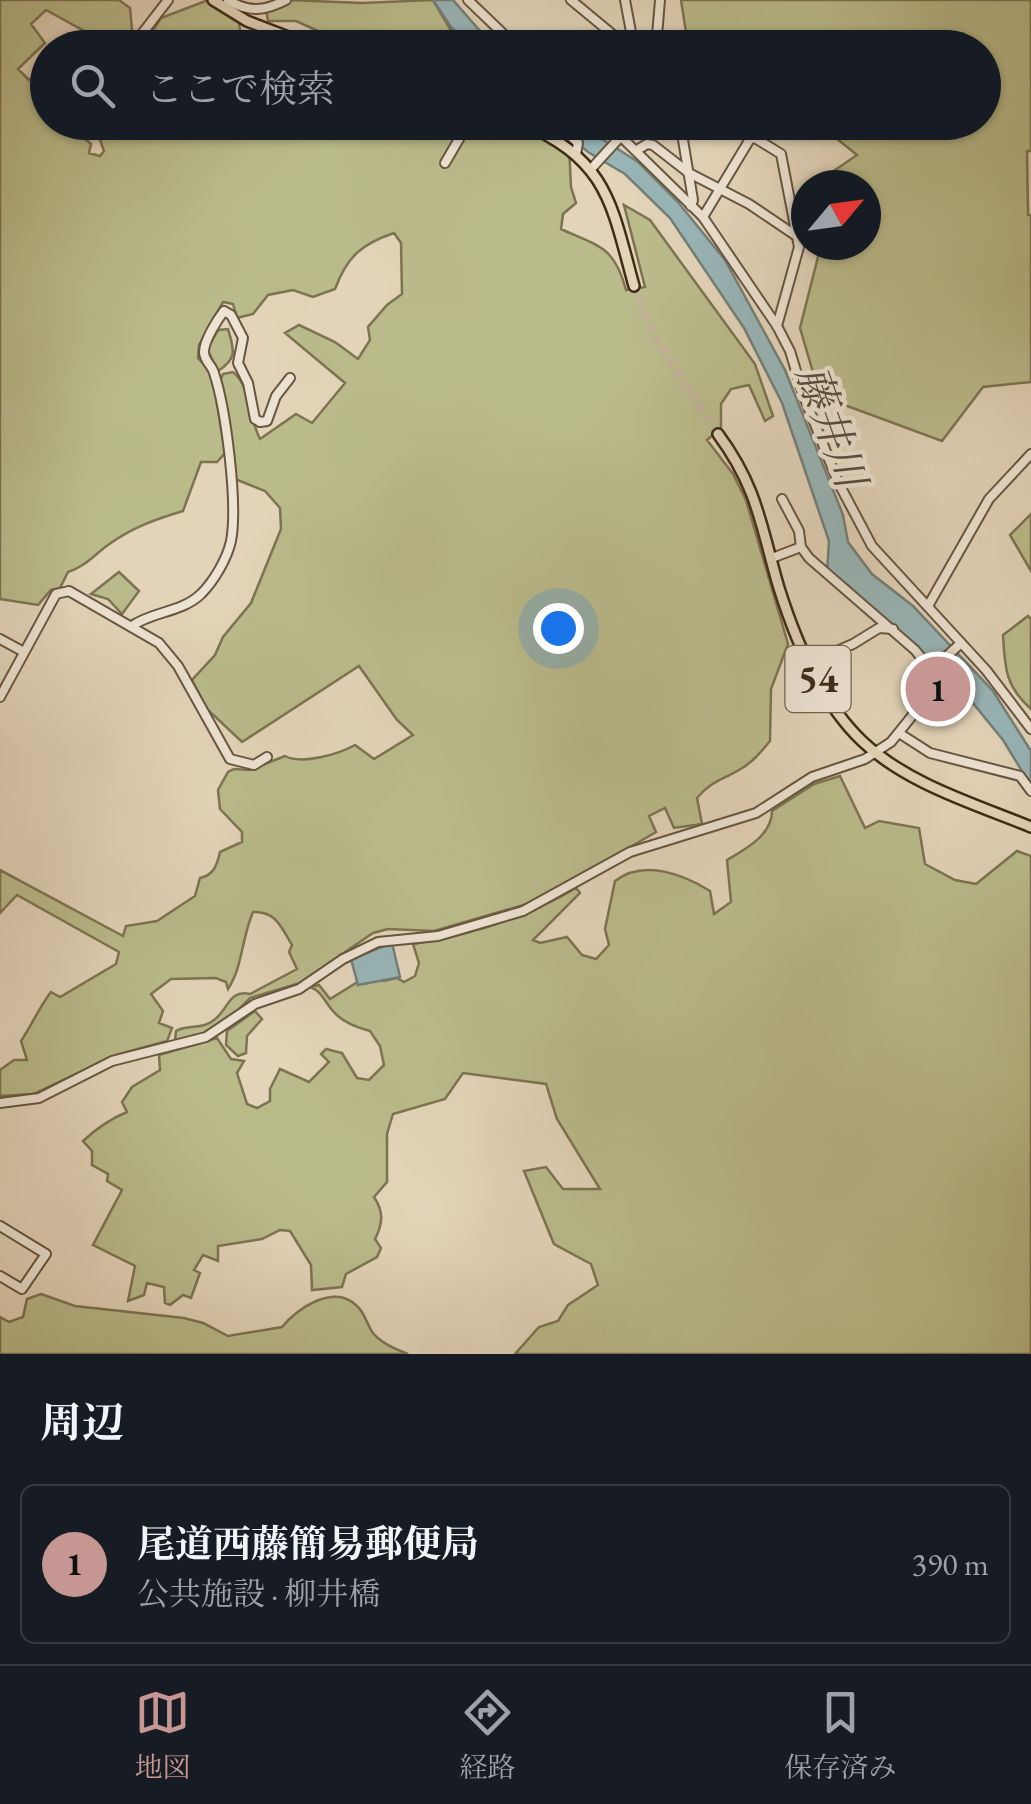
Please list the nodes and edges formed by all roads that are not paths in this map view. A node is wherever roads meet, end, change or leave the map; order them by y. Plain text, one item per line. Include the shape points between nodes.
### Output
1 (168, 0) edge
2 (213, 0) edge
3 (228, 0) edge
4 (286, 0) edge
5 (468, 0) edge
6 (571, 0) edge
7 (625, 0) edge
8 (660, 0) edge
9 (145, 30) edge
10 (270, 30) edge
11 (499, 30) edge
12 (608, 30) edge
13 (629, 30) edge
14 (658, 30) edge
15 (459, 140) edge
16 (556, 140) edge
17 (575, 140) edge
18 (622, 140) joint
19 (683, 140) edge
20 (750, 140) edge
21 (758, 140) edge
22 (637, 150) junction
23 (576, 154) junction
24 (446, 163) dead end
25 (595, 166) junction
26 (689, 172) junction
27 (720, 190) junction
28 (691, 206) junction
29 (791, 216) edge
30 (703, 217) junction
31 (791, 233) edge
32 (795, 260) edge
33 (634, 286) tunnel mouth
34 (777, 326) junction
35 (290, 378) dead end
36 (718, 434) tunnel mouth
37 (1031, 454) edge
38 (782, 499) dead end
39 (801, 548) junction
40 (772, 558) junction
41 (928, 606) junction
42 (132, 626) junction
43 (892, 630) junction
44 (0, 639) edge
45 (961, 643) junction
46 (24, 652) junction
47 (809, 664) junction
48 (934, 668) junction
49 (0, 697) edge
50 (1031, 729) edge
51 (899, 733) junction
52 (876, 753) junction
53 (267, 758) dead end
54 (1031, 791) edge
55 (1031, 827) edge
56 (0, 1103) edge
57 (0, 1226) edge
58 (0, 1276) edge

1 - 9 street
2 - 10 main road
3 - 4 street via 256,10
5 - 11 street
6 - 12 street
7 - 13 street
8 - 14 street
15 - 24 street
16 - 23 main road
17 - 23 street
18 - 22 street
18 - 25 street
19 - 26 street
20 - 27 street
21 - 29 street via 781,154
22 - 26 street via 653,145
22 - 28 street
23 - 25 main road
25 - 33 main road
26 - 27 street
26 - 28 street
27 - 30 street
27 - 31 street
28 - 30 street
30 - 34 street
32 - 34 street
34 - 41 street via 856,520
35 - 42 street via 267,421 254,419 238,363 243,338 224,311 204,355 214,373 229,455 230,543 199,596
36 - 40 main road, 54 via 747,479
37 - 41 street via 989,500
38 - 39 street
39 - 40 street
39 - 43 street
40 - 47 main road, 54
41 - 45 street
42 - 46 street via 61,591
42 - 53 street via 159,642 178,666 230,759 254,766
43 - 47 street via 878,628
43 - 48 street
44 - 46 street
45 - 48 street
45 - 50 street
46 - 49 street
47 - 52 main road, 54 via 842,718
48 - 51 street
51 - 52 street
51 - 54 street via 930,753 1020,776
52 - 55 main road, 54
52 - 56 street via 812,776 756,813 630,852 523,911 438,936 378,942 299,989 255,1004 206,1037 112,1061 39,1098
57 - 58 street via 46,1254 22,1289

